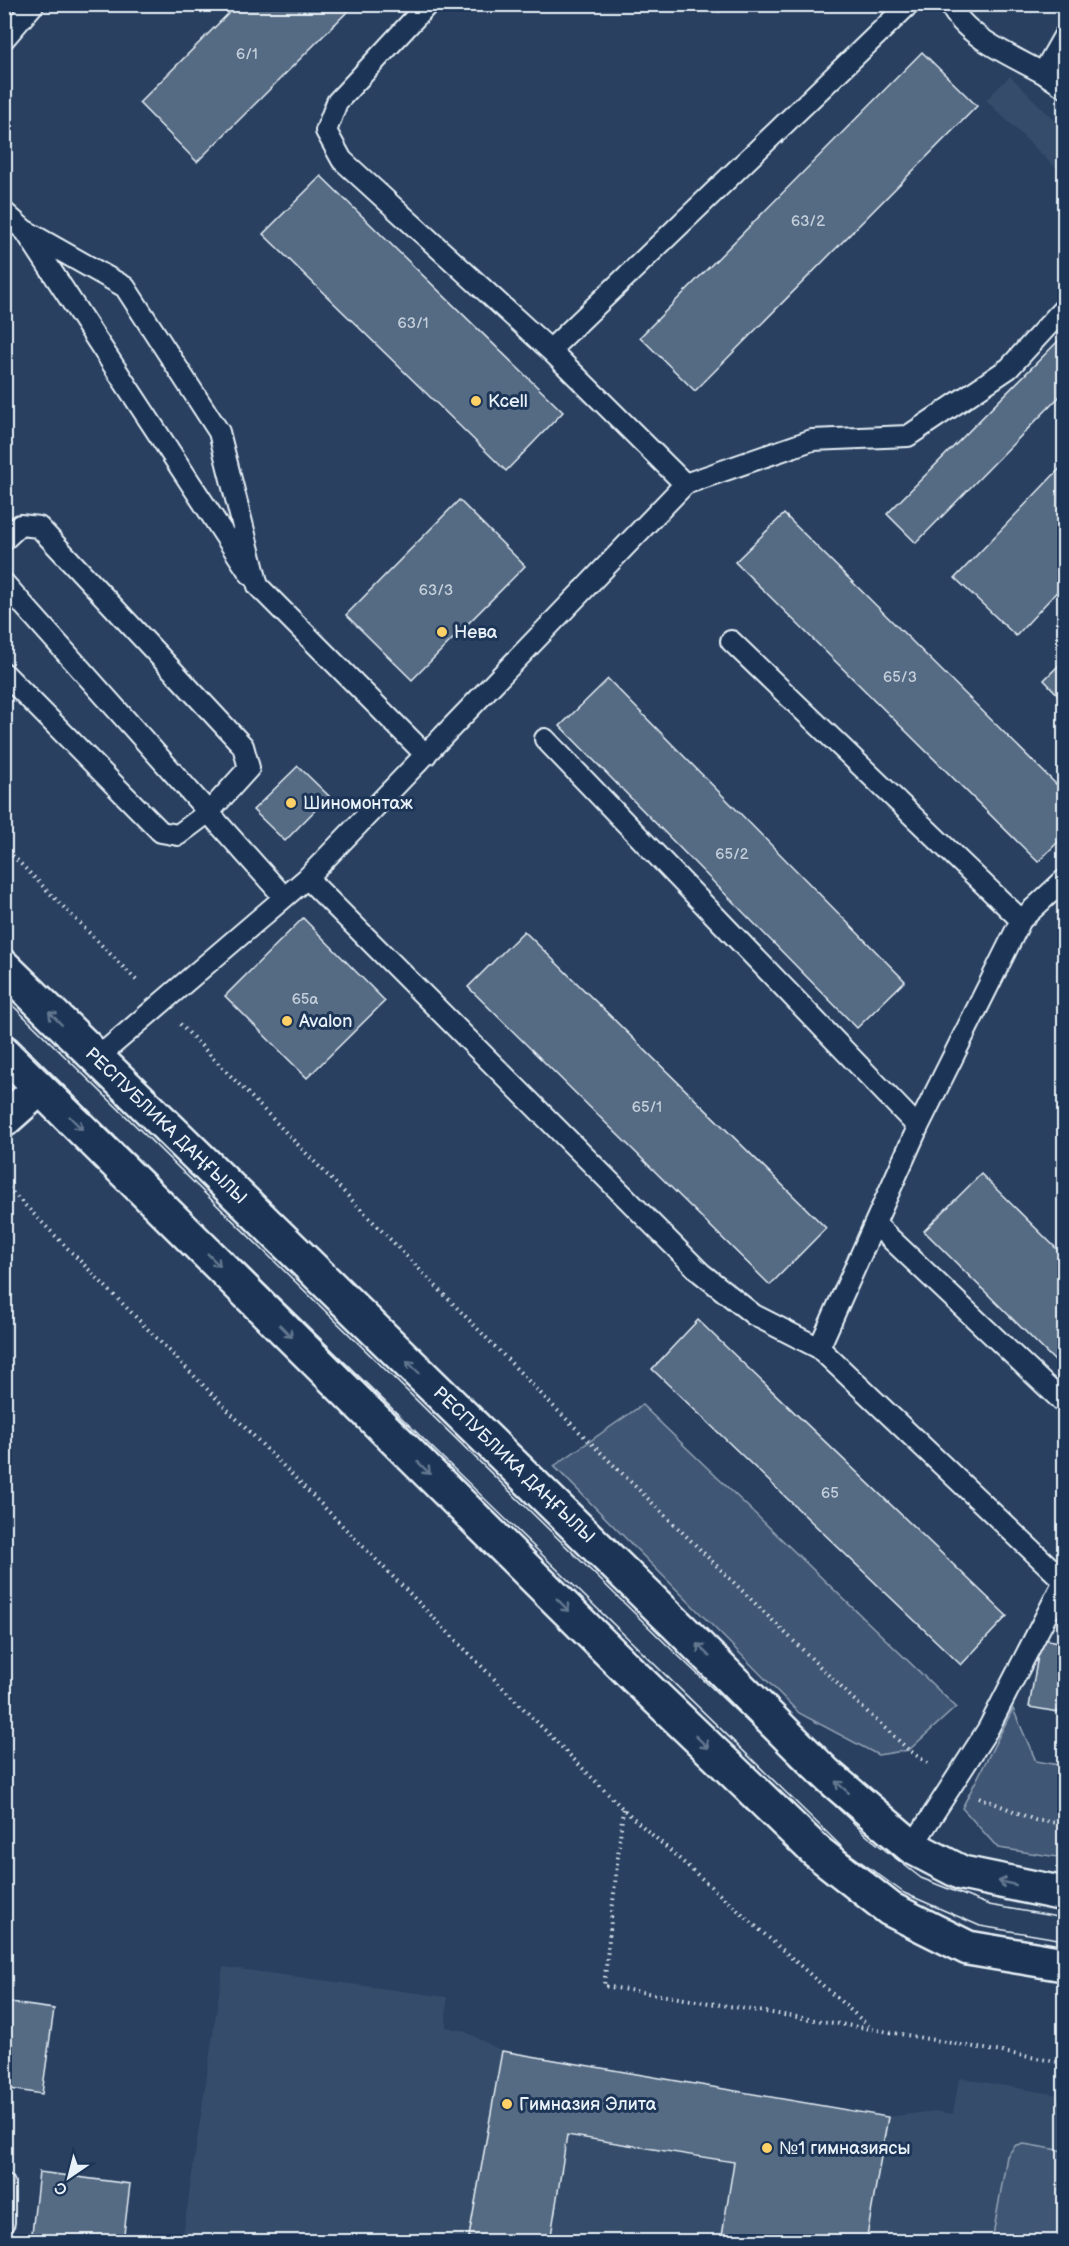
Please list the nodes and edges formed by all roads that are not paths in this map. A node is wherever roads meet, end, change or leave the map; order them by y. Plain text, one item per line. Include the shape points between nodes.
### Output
1 (34, 4) edge
2 (428, 4) edge
3 (909, 4) edge
4 (950, 4) edge
5 (1065, 36) edge
6 (4, 39) edge
7 (1043, 73) junction
8 (1065, 87) edge
9 (4, 212) edge
10 (24, 230) junction
11 (1065, 308) edge
12 (550, 350) junction
13 (685, 484) junction
14 (4, 540) edge
15 (4, 583) edge
16 (258, 586) junction
17 (731, 641) dead end
18 (4, 673) edge
19 (545, 740) dead end
20 (426, 755) junction
21 (210, 811) junction
22 (307, 878) junction
23 (1065, 880) edge
24 (284, 897) junction
25 (1021, 920) junction
26 (4, 967) edge
27 (4, 1052) edge
28 (96, 1059) junction
29 (40, 1088) junction
30 (4, 1120) edge
31 (918, 1127) junction
32 (875, 1224) junction
33 (819, 1348) junction
34 (1065, 1403) edge
35 (1064, 1580) edge
36 (912, 1847) junction
37 (1065, 1894) edge
38 (1065, 1964) edge
39 (4, 2184) edge
40 (4, 2222) edge

1 - 6 lane
2 - 12 lane via 337,102 326,131 342,160
3 - 12 lane
4 - 7 lane via 979,38
5 - 7 lane
7 - 8 lane
9 - 10 lane
10 - 16 lane
10 - 16 lane via 125,287 219,432
11 - 13 lane via 1010,368 908,436 812,440
12 - 13 lane
13 - 20 lane
14 - 21 lane via 20,525 39,527 243,746 249,768
15 - 21 lane
16 - 20 lane
17 - 25 lane
18 - 21 lane via 161,832 178,835
19 - 31 lane
20 - 22 lane
21 - 24 lane
22 - 24 lane
22 - 33 lane via 701,1273 754,1315
23 - 25 lane
24 - 28 lane
25 - 31 lane
28 -> 26 main road, РЕСПУБЛИКА ДАҢҒЫЛЫ
27 - 29 main road
36 -> 28 main road, РЕСПУБЛИКА ДАҢҒЫЛЫ via 825,1773
29 - 30 main road
29 -> 38 main road via 816,1851 890,1909 968,1948
31 - 32 lane
32 - 33 lane
32 - 34 lane
33 - 35 lane
35 - 36 lane via 988,1729
37 -> 36 main road, РЕСПУБЛИКА ДАҢҒЫЛЫ via 962,1873
39 - 40 lane

